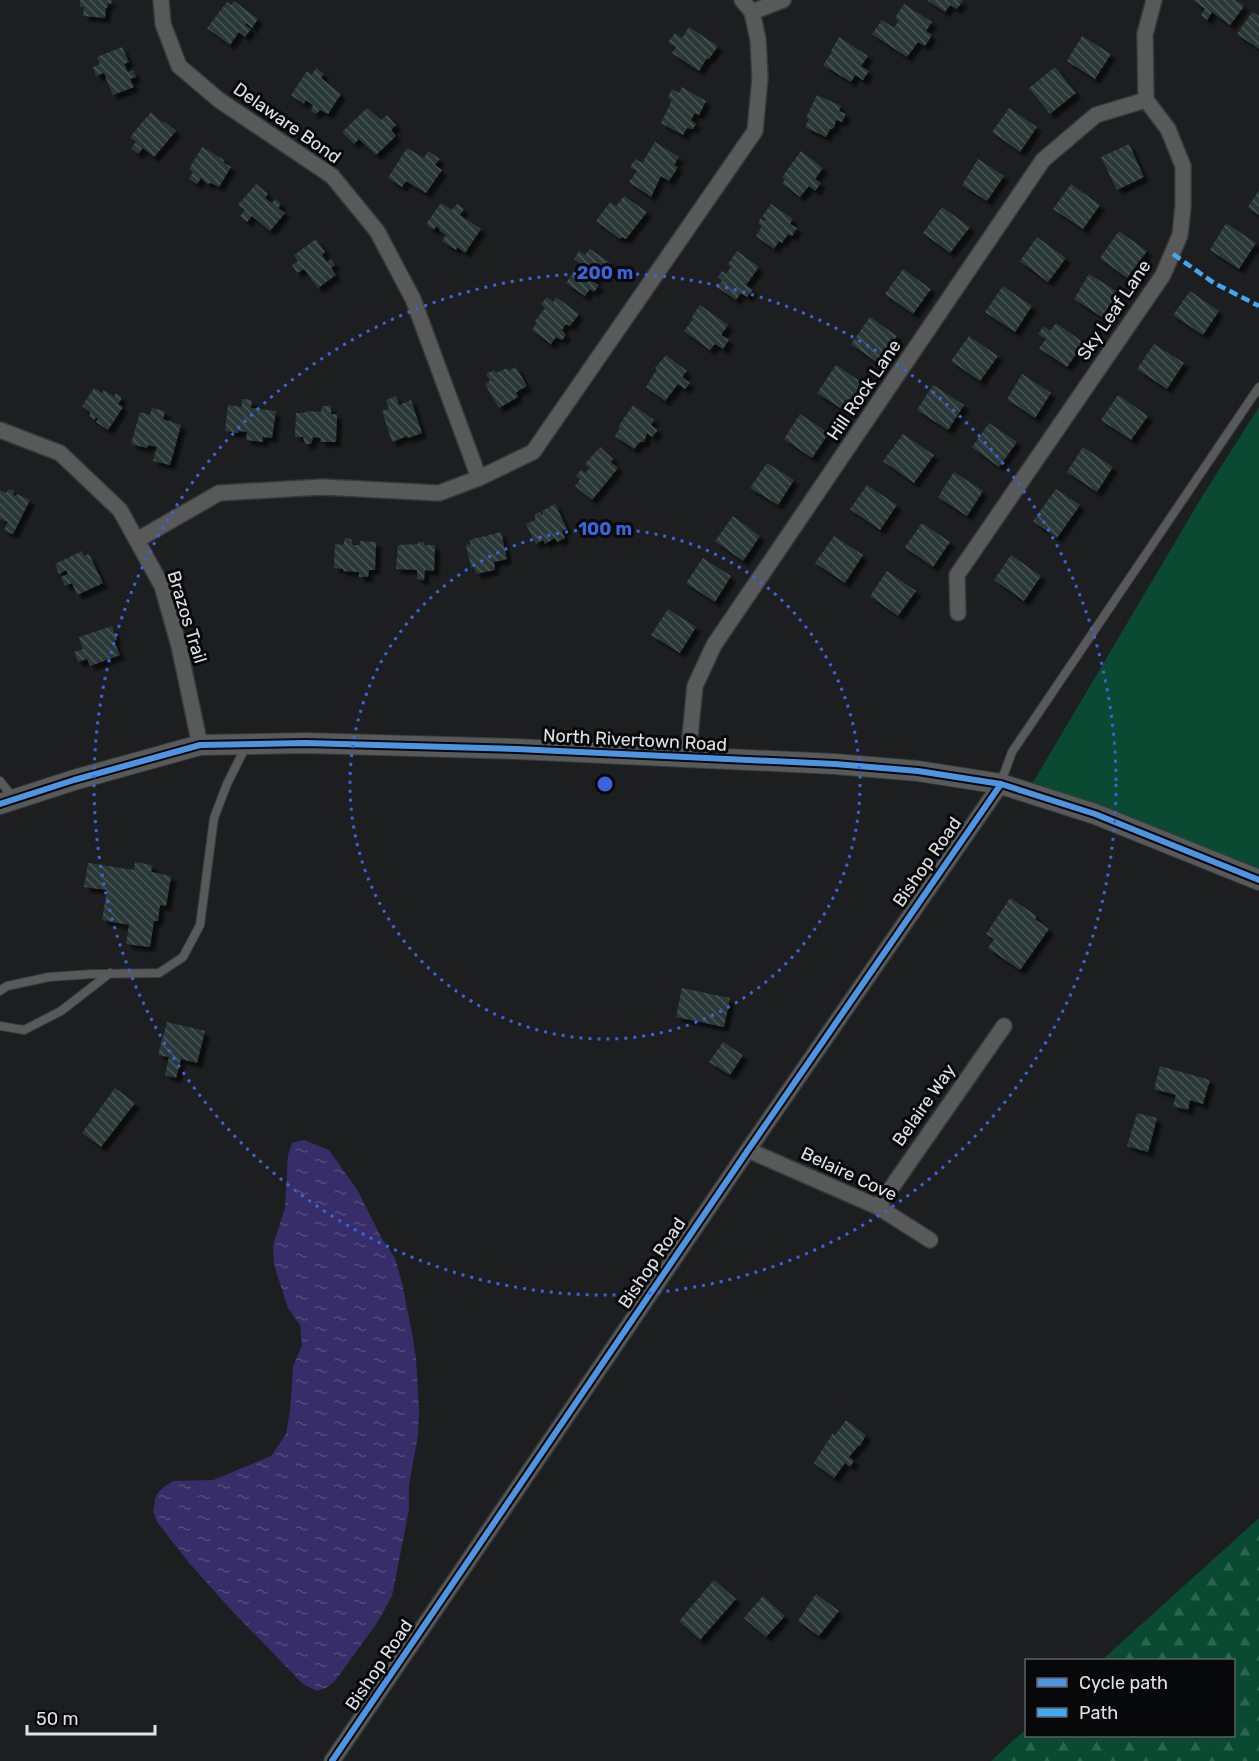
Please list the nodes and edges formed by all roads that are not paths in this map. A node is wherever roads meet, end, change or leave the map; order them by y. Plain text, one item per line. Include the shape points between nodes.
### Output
1 (161, 0) edge
2 (783, 0) edge
3 (1154, 0) edge
4 (747, 6) edge
5 (1146, 100) junction
6 (1259, 387) edge
7 (0, 430) edge
8 (479, 478) junction
9 (136, 540) junction
10 (958, 613) dead end
11 (200, 745) junction
12 (246, 745) junction
13 (688, 757) junction
14 (0, 781) edge
15 (1000, 784) junction
16 (7, 802) edge
17 (1259, 880) edge
18 (110, 973) junction
19 (0, 991) edge
20 (0, 1026) edge
21 (1004, 1026) dead end
22 (748, 1150) junction
23 (878, 1207) junction
24 (930, 1240) dead end
25 (332, 1761) edge

1 - 8 street, Delaware Bond via 163,24 179,66 219,100 332,176 377,231 413,299
2 - 4 street
3 - 5 street via 1144,34
4 - 8 street via 758,39 760,78 755,131 533,452
5 - 10 street, Sky Leaf Lane via 1168,129 1183,166 1180,235 1148,297 957,575
5 - 13 street, Hill Rock Lane via 1096,115 1044,160 714,645 695,686
6 - 15 lane via 1012,752
7 - 9 street, Brazos Trail via 60,453 120,510
8 - 9 street via 439,493 322,487 219,493
9 - 11 street, Brazos Trail via 162,586
11 - 12 street, North Rivertown Road
11 - 16 street, North Rivertown Road
12 - 13 street, North Rivertown Road via 330,744
12 - 18 lane via 214,818 200,925 183,957 159,973
13 - 15 street, North Rivertown Road via 894,769
14 - 16 lane
15 - 17 street, North Rivertown Road via 1095,814
15 - 22 street, Bishop Road
18 - 19 lane via 49,977
18 - 20 lane via 61,1011 24,1030
21 - 23 street, Belaire Way
22 - 23 street, Belaire Cove
22 - 25 street, Bishop Road
23 - 24 street, Belaire Cove

